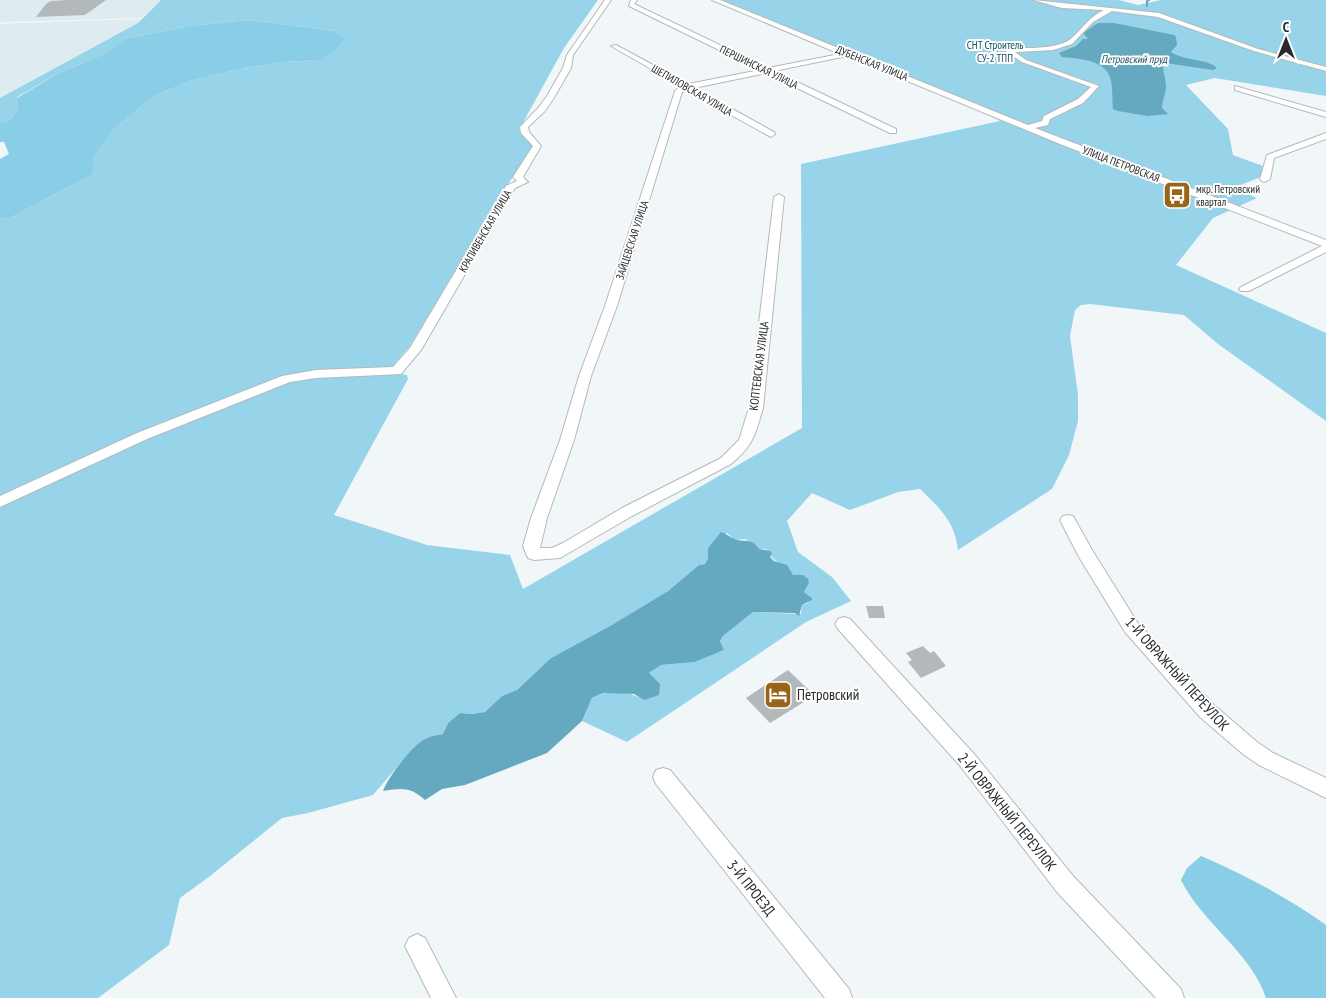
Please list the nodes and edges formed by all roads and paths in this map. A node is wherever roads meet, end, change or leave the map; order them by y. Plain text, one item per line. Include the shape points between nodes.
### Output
1 (608, 0) edge
2 (634, 0) edge
3 (716, 0) edge
4 (1036, 0) edge
5 (1113, 9) junction
6 (614, 46) dead end
7 (849, 54) junction
8 (1326, 69) edge
9 (767, 71) junction
10 (685, 87) junction
11 (1238, 88) dead end
12 (1326, 115) edge
13 (1028, 127) junction
14 (893, 131) dead end
15 (771, 134) dead end
16 (1326, 136) edge
17 (1265, 179) dead end
18 (779, 197) dead end
19 (1326, 244) edge
20 (1326, 248) edge
21 (1245, 288) dead end
22 (0, 502) edge
23 (1068, 520) dead end
24 (534, 554) joint
25 (844, 624) dead end
26 (663, 777) dead end
27 (1326, 788) edge
28 (417, 946) dead end
29 (444, 998) edge
30 (840, 998) edge
31 (1172, 998) edge

1 - 22 street, КРАПИВЕНСКАЯ УЛИЦА via 570,55 567,68 551,96 524,128 537,146 518,177 523,182 511,186 415,350 397,371 316,374 287,379 118,446
2 - 9 street, ПЕРШИНСКАЯ УЛИЦА via 631,5
3 - 7 street, ДУБЕНСКАЯ УЛИЦА
4 - 5 street via 1062,6
5 - 8 street via 1159,15 1256,50
5 - 13 street via 1097,14 1082,27 1074,40 1062,45 1006,50 1024,61 1095,86 1072,107 1047,118 1046,123
6 - 10 street, ШЕПИЛОВСКАЯ УЛИЦА
7 - 9 street
7 - 13 street, ДУБЕНСКАЯ УЛИЦА
9 - 10 street
9 - 14 street, ПЕРШИНСКАЯ УЛИЦА
10 - 15 street, ШЕПИЛОВСКАЯ УЛИЦА
10 - 24 street, ЗАЙЦЕВСКАЯ УЛИЦА via 678,93 611,306 539,518 531,546
11 - 12 street
13 - 19 street, УЛИЦА ПЕТРОВСКАЯ
16 - 17 street via 1270,157
18 - 24 street, КОПТЕВСКАЯ УЛИЦА via 756,408 746,441 709,471 627,512 569,547 554,554
20 - 21 street
23 - 27 street, 1-Й ОВРАЖНЫЙ ПЕРЕУЛОК via 1131,627 1207,711 1266,759
25 - 31 street, 2-Й ОВРАЖНЫЙ ПЕРЕУЛОК via 968,761 1065,884
26 - 30 street, 3-Й ПРОЕЗД
28 - 29 street

